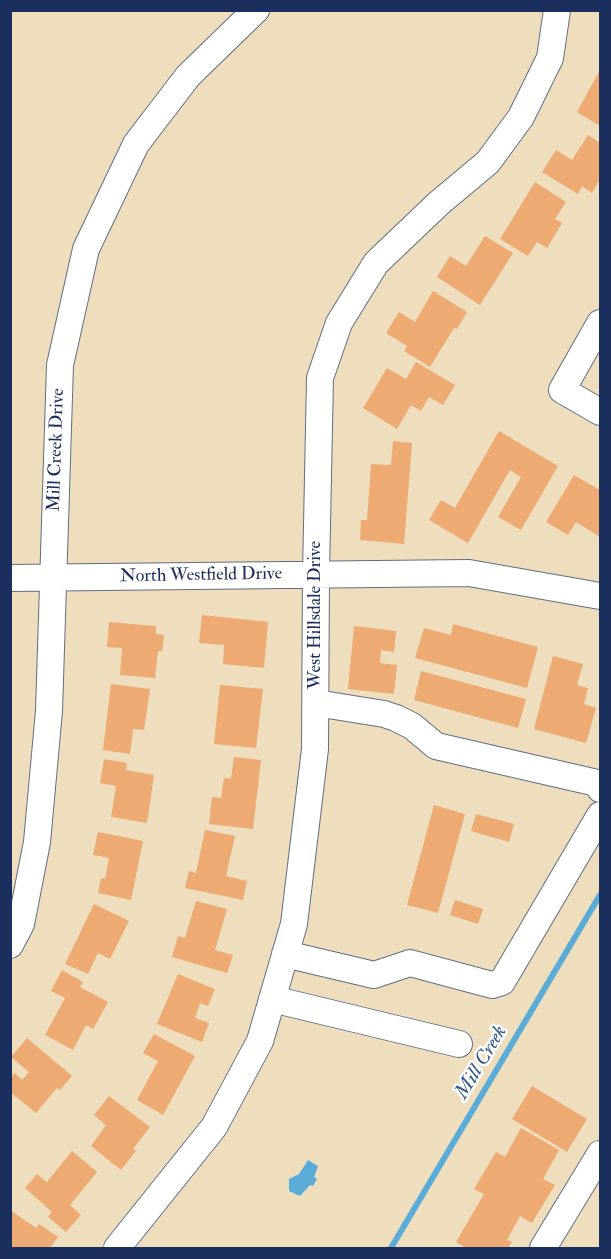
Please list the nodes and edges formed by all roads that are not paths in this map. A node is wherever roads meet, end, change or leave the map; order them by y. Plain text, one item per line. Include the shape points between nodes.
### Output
1 (256, 10) edge
2 (557, 10) edge
3 (600, 323) edge
4 (600, 412) edge
5 (316, 574) junction
6 (10, 578) edge
7 (53, 578) junction
8 (600, 596) edge
9 (316, 703) junction
10 (600, 789) edge
11 (600, 815) edge
12 (10, 945) edge
13 (285, 954) junction
14 (272, 999) junction
15 (459, 1044) dead end
16 (600, 1154) edge
17 (117, 1248) edge
18 (543, 1248) edge

1 - 7 street, Mill Creek Drive via 188,76 136,144 86,249 60,365
2 - 5 street, West Hillsdale Drive via 550,58 520,117 488,162 375,263 339,323 320,378
3 - 4 street via 562,390
5 - 7 street, North Westfield Drive
5 - 8 street, North Westfield Drive via 469,573
5 - 9 street, West Hillsdale Drive
6 - 7 street, North Westfield Drive
7 - 12 street, Mill Creek Drive via 49,711 38,842 21,924
9 - 10 street via 384,714 412,726 436,746 597,783
9 - 13 street, West Hillsdale Drive via 315,749 294,924
11 - 13 street via 501,982 492,985 410,963 374,975
13 - 14 street, West Hillsdale Drive
14 - 15 street
14 - 17 street, West Hillsdale Drive via 260,1041 214,1127
16 - 18 street

